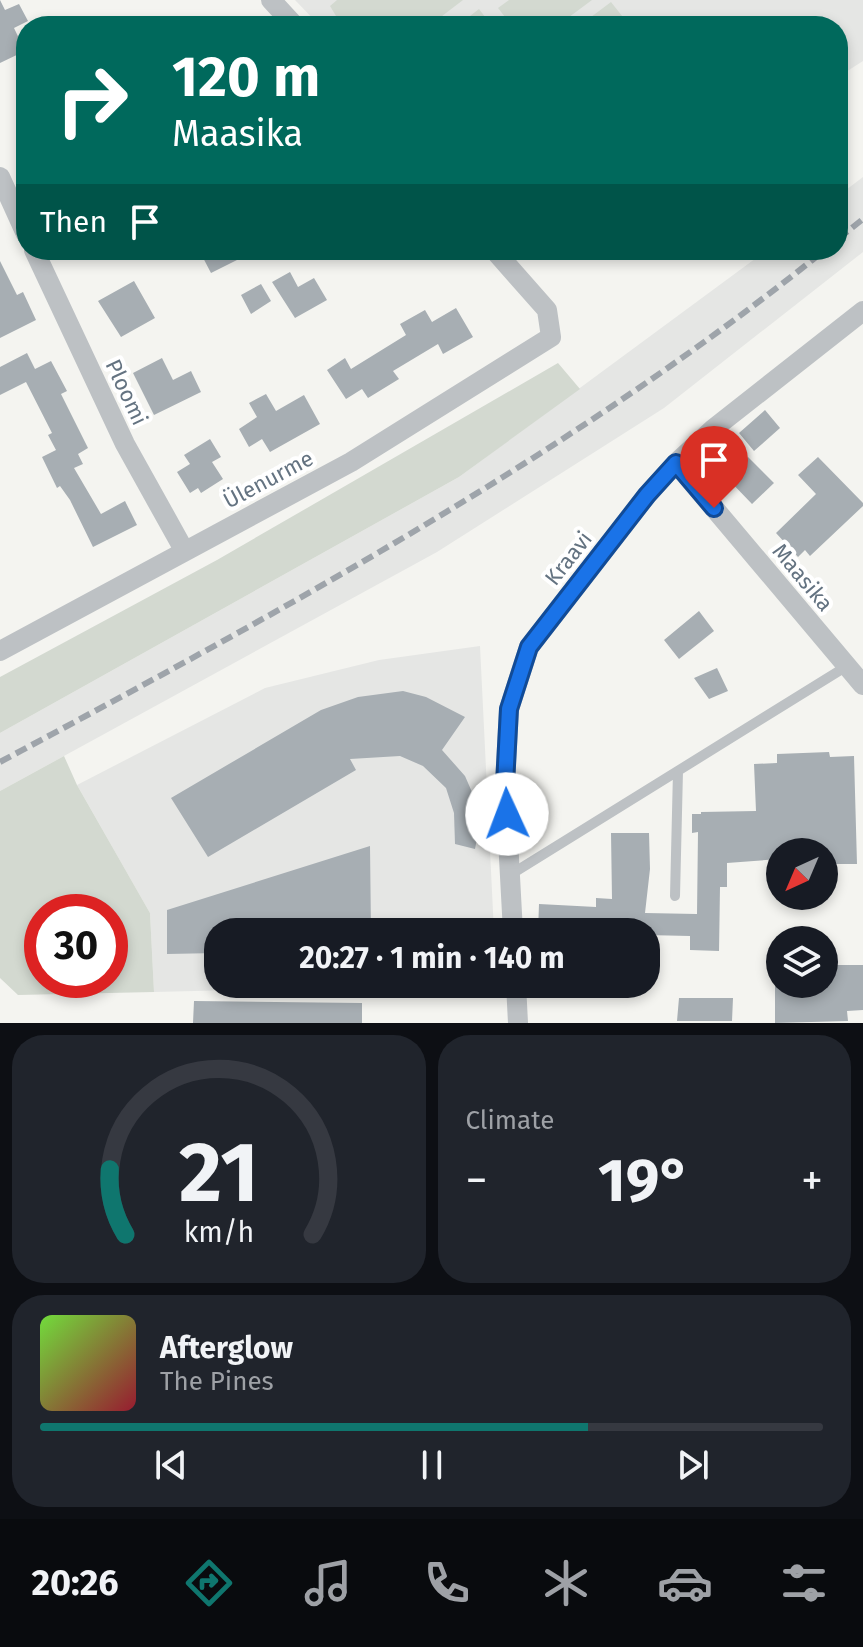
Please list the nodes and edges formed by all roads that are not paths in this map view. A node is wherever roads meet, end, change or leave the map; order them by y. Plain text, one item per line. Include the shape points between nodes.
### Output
1 (271, 0) edge
2 (286, 16) edge
3 (0, 177) edge
4 (16, 212) edge
5 (39, 260) edge
6 (503, 260) edge
7 (863, 311) edge
8 (676, 463) junction
9 (184, 550) junction
10 (0, 651) edge
11 (847, 666) junction
12 (863, 685) edge
13 (678, 771) junction
14 (510, 875) junction
15 (675, 896) dead end
16 (512, 918) edge
17 (517, 998) edge
18 (518, 1023) edge

1 - 2 street
3 - 4 street
5 - 9 street, Ploomi via 125,444
6 - 9 street, Ülenurme via 547,310 551,337 351,462
7 - 8 street, Kraavi
8 - 11 street, Maasika
8 - 14 street, Kraavi via 529,647 509,709 505,784
9 - 10 street, Ülenurme
11 - 12 street, Maasika
11 - 13 lane
13 - 14 lane
13 - 15 lane
14 - 16 street, Kraavi
17 - 18 street

